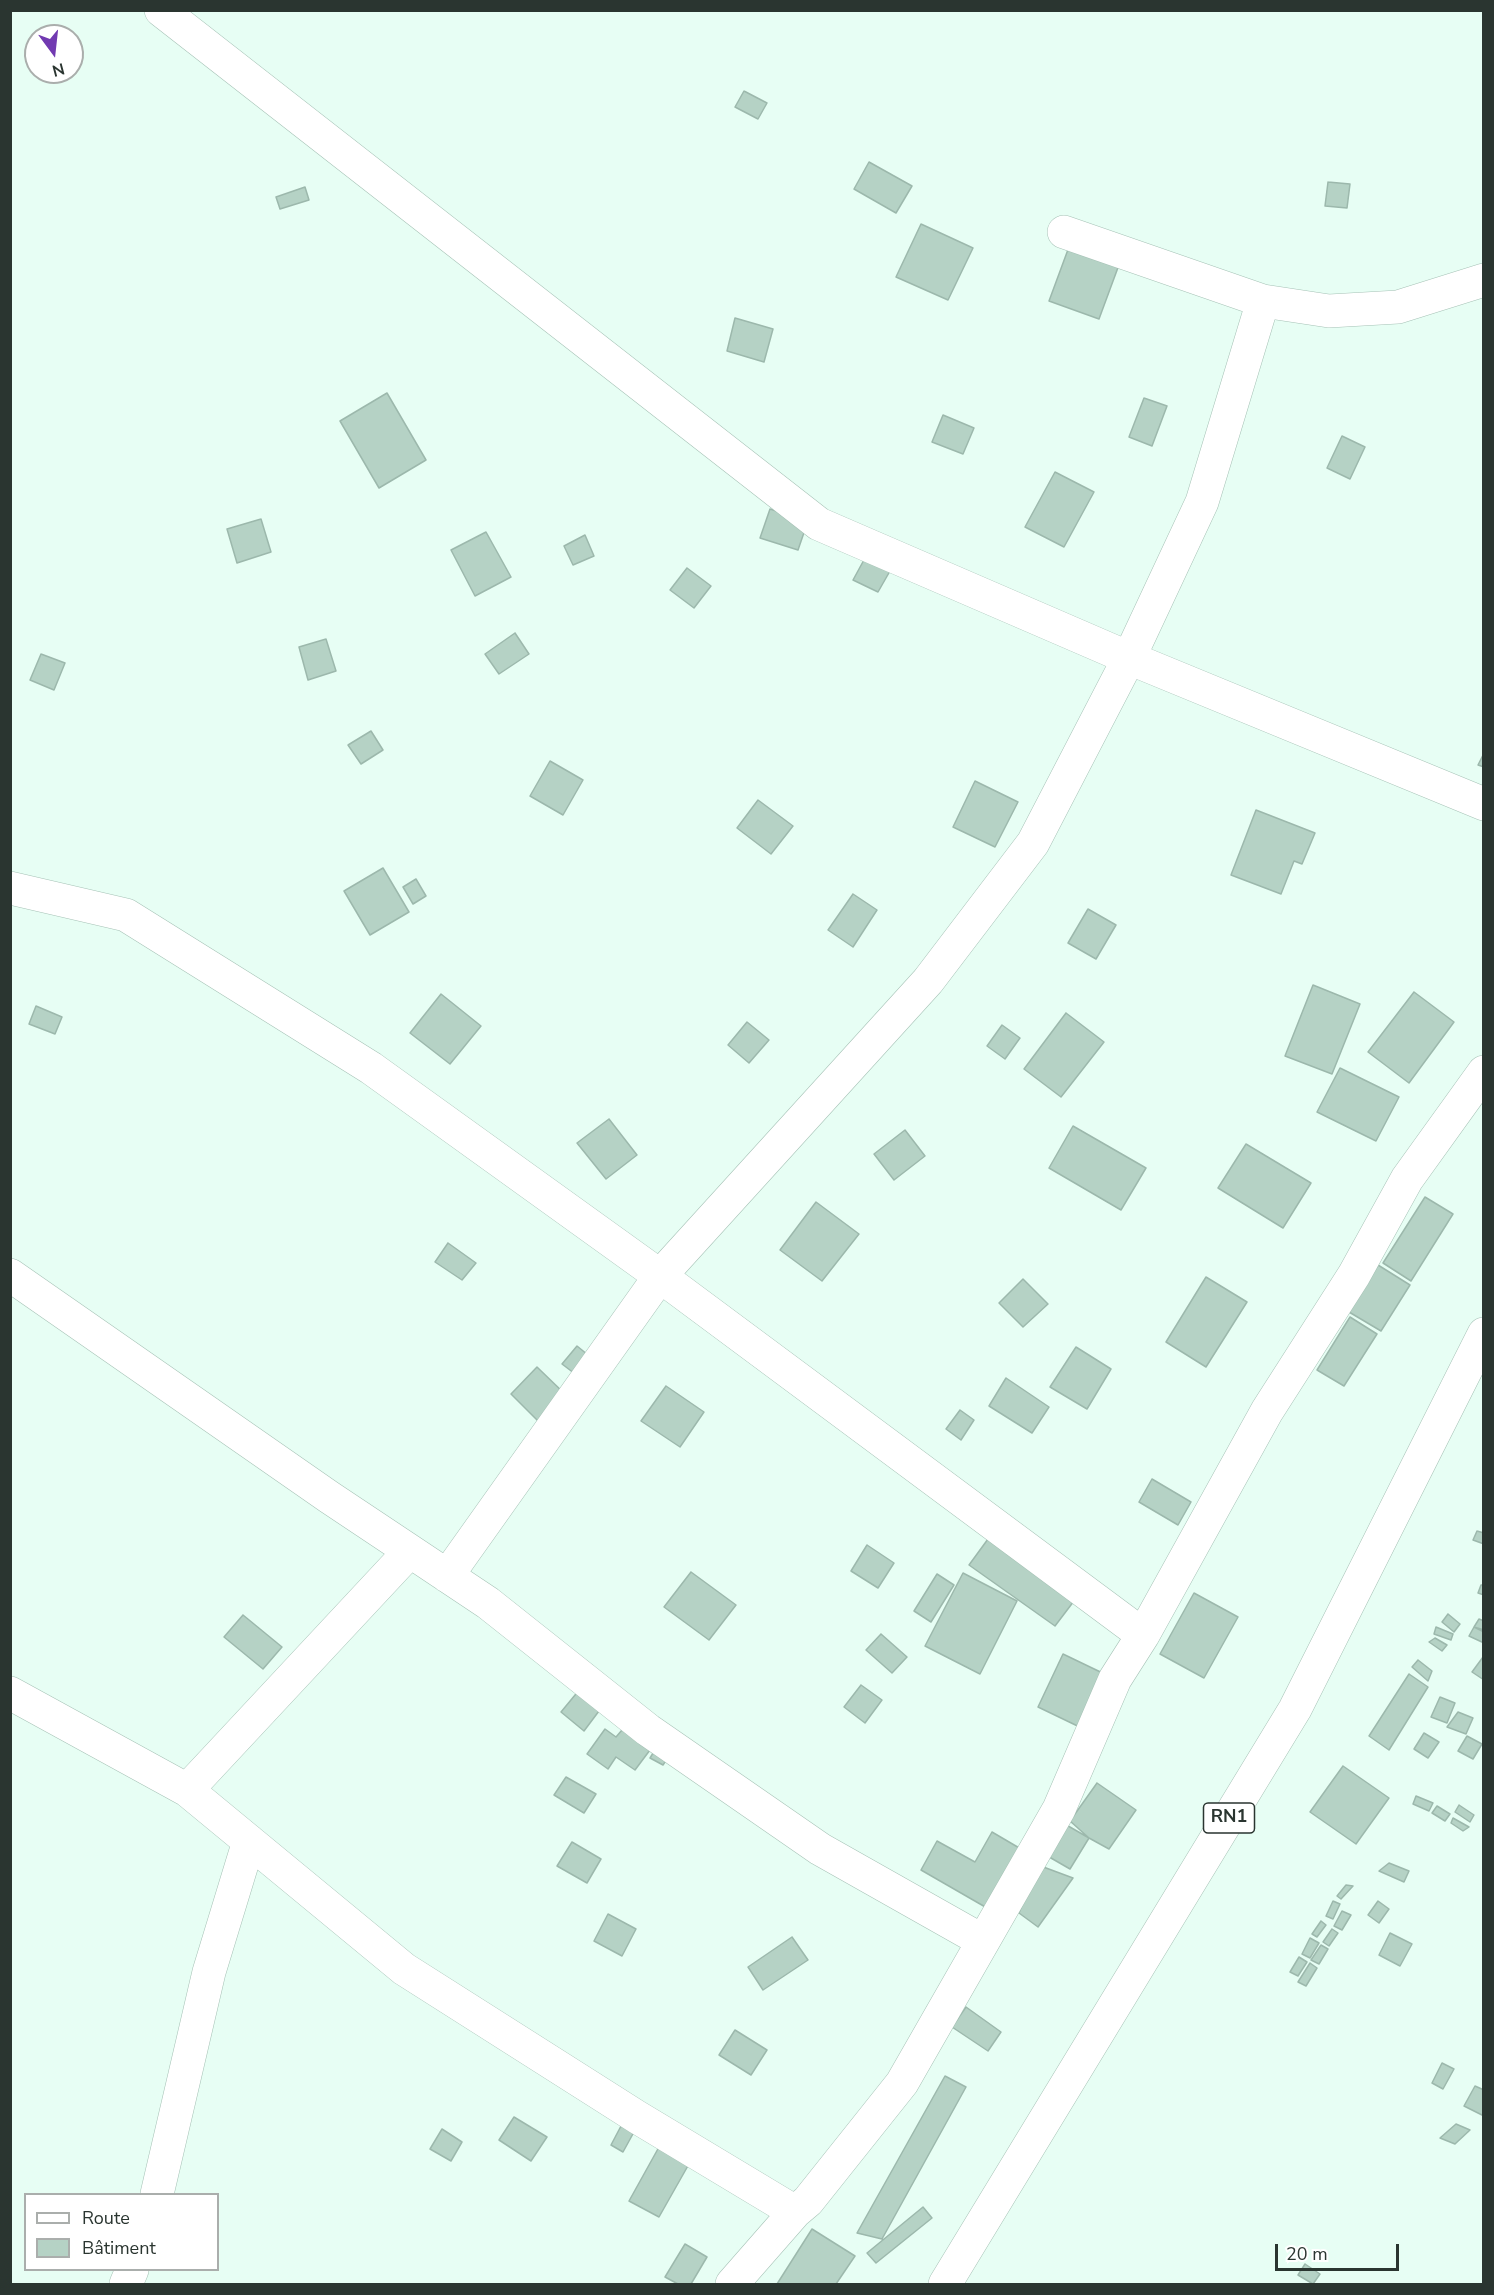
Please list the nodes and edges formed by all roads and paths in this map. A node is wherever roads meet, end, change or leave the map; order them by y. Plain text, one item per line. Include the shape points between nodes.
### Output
1 (161, 10) edge
2 (1064, 232) dead end
3 (1484, 280) edge
4 (1263, 301) junction
5 (1129, 658) junction
6 (1484, 804) edge
7 (10, 888) edge
8 (1484, 1072) edge
9 (10, 1275) edge
10 (660, 1276) junction
11 (1484, 1334) edge
12 (410, 1551) junction
13 (447, 1576) junction
14 (1143, 1635) junction
15 (10, 1693) edge
16 (187, 1790) junction
17 (249, 1841) junction
18 (983, 1941) junction
19 (157, 2193) edge
20 (795, 2212) junction
21 (732, 2284) edge
22 (945, 2284) edge

1 - 5 main road via 819,524
2 - 4 main road
3 - 4 main road via 1398,307 1329,311
4 - 5 main road via 1202,502
5 - 6 main road
5 - 10 main road via 1032,843 928,981
7 - 10 main road via 126,915 371,1068
8 - 14 main road via 1407,1179 1354,1275 1268,1411
9 - 12 main road
10 - 13 main road
10 - 14 main road
11 - 22 main road, RN1 via 1295,1709
12 - 13 main road
12 - 16 main road
13 - 18 main road via 488,1603 648,1730 820,1849
14 - 18 main road via 1115,1678 1059,1809
15 - 16 main road
16 - 17 main road
17 - 19 main road via 209,1972
17 - 20 main road via 404,1969
18 - 20 main road via 902,2083
20 - 21 main road

